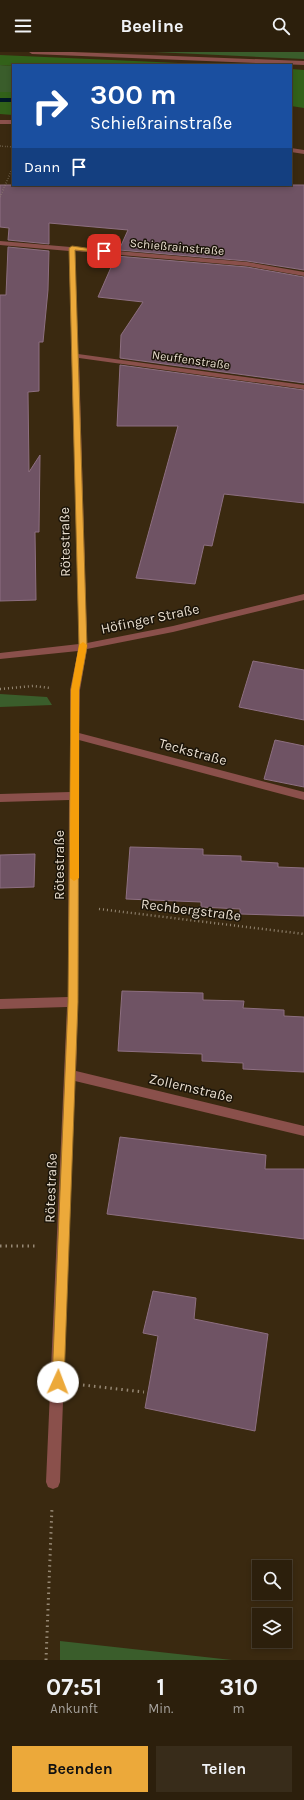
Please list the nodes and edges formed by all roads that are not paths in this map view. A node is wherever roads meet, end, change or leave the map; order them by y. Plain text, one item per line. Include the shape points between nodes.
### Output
1 (32, 52) edge
2 (304, 63) edge
3 (0, 122) edge
4 (12, 122) edge
5 (292, 150) edge
6 (304, 152) edge
7 (0, 243) edge
8 (72, 248) junction
9 (304, 274) edge
10 (76, 356) junction
11 (304, 387) edge
12 (304, 597) edge
13 (83, 647) junction
14 (0, 656) edge
15 (74, 736) junction
16 (74, 796) junction
17 (304, 796) edge
18 (0, 798) edge
19 (73, 1002) junction
20 (0, 1004) edge
21 (70, 1075) junction
22 (304, 1131) edge
23 (53, 1482) road end

1 - 2 street
3 - 4 street
5 - 6 street
7 - 8 street, Schießrainstraße
8 - 9 street, Schießrainstraße via 247,264
8 - 10 street, Rötestraße
10 - 11 street, Neuffenstraße
10 - 13 street, Rötestraße
12 - 13 street, Höfinger Straße via 173,629
13 - 14 street, Höfinger Straße
13 - 15 street, Rötestraße via 75,690
15 - 16 street, Rötestraße
15 - 17 street, Teckstraße
16 - 18 street
16 - 19 street, Rötestraße
19 - 20 street
19 - 21 street, Rötestraße
21 - 22 street, Zollernstraße
21 - 23 street, Rötestraße

